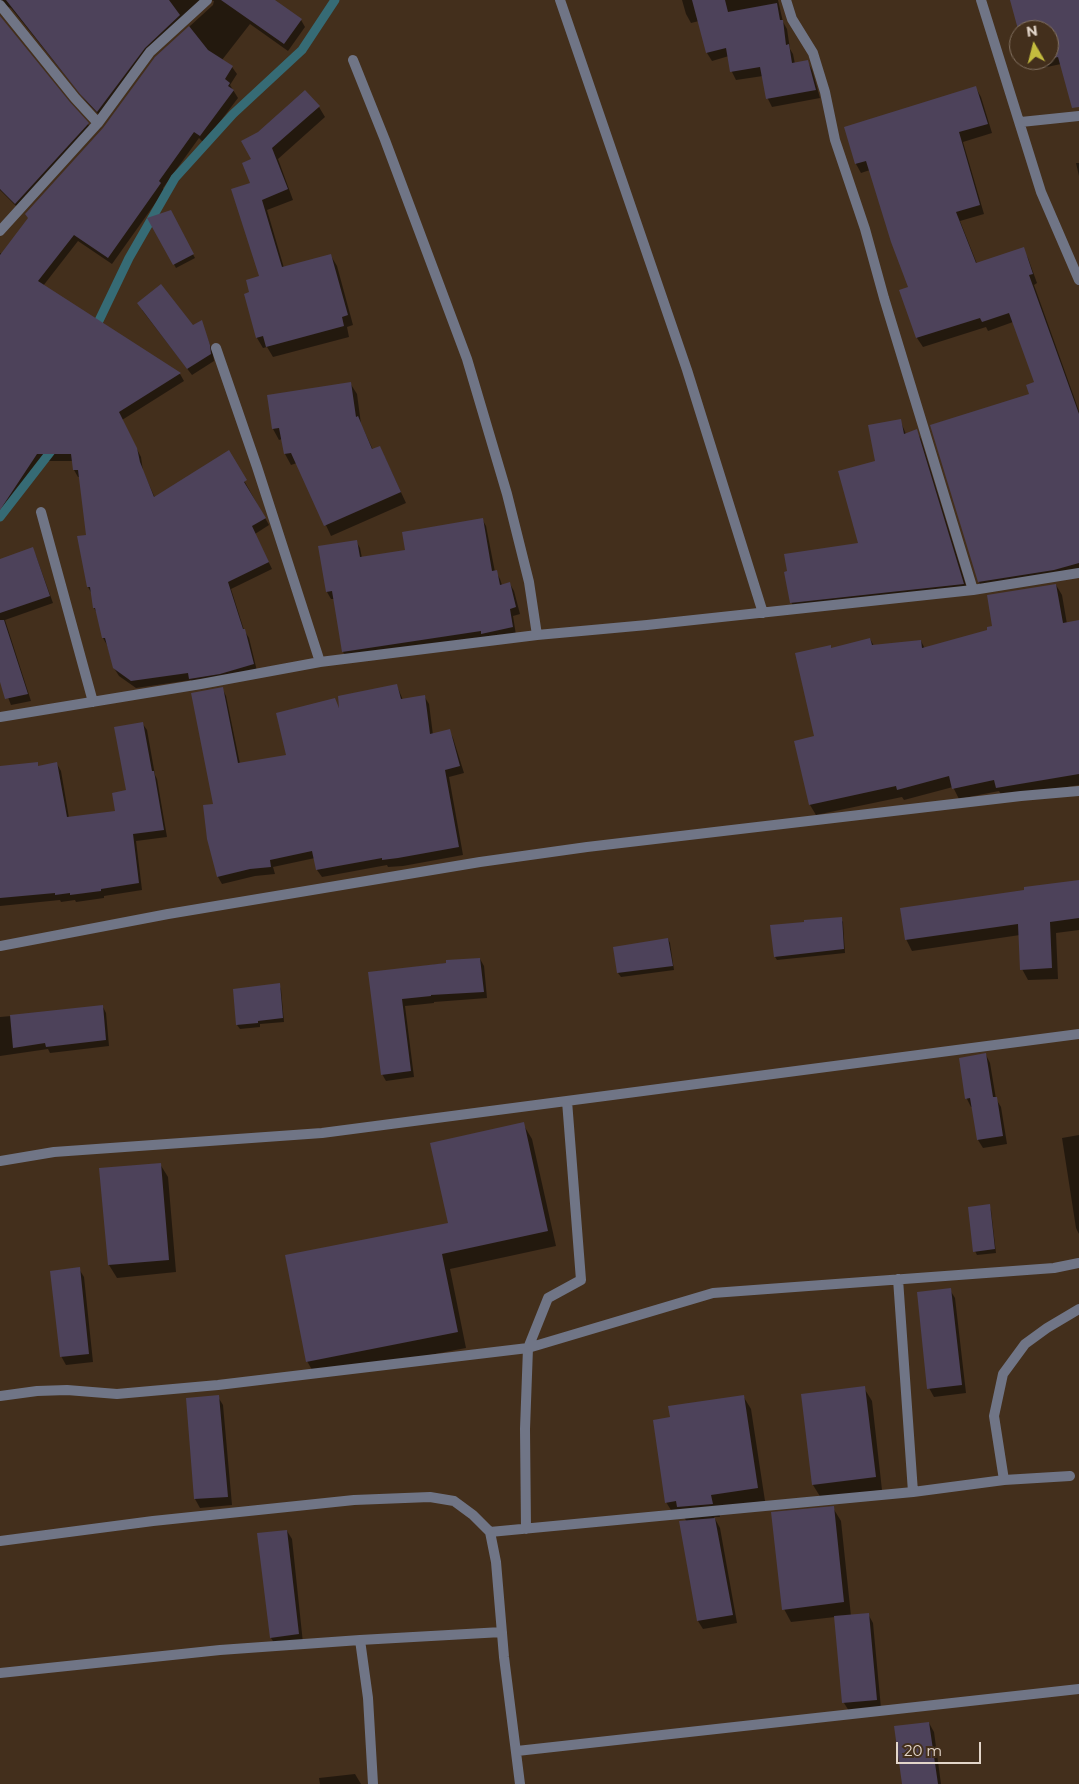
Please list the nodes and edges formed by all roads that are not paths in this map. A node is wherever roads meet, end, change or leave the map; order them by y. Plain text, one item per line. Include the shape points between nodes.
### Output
1 (207, 0) edge
2 (560, 0) edge
3 (786, 0) edge
4 (981, 0) edge
5 (195, 4) edge
6 (0, 5) edge
7 (353, 60) dead end
8 (1079, 116) edge
9 (1020, 122) junction
10 (98, 123) junction
11 (0, 231) edge
12 (1079, 280) edge
13 (216, 348) dead end
14 (41, 512) dead end
15 (1079, 573) edge
16 (973, 590) junction
17 (763, 613) junction
18 (537, 635) junction
19 (320, 662) junction
20 (93, 702) junction
21 (0, 717) edge
22 (1079, 791) edge
23 (0, 946) edge
24 (1079, 1034) edge
25 (567, 1102) junction
26 (0, 1161) edge
27 (1079, 1263) edge
28 (898, 1279) junction
29 (1079, 1309) edge
30 (528, 1348) junction
31 (0, 1396) edge
32 (1070, 1476) dead end
33 (1004, 1480) junction
34 (913, 1492) junction
35 (526, 1529) junction
36 (490, 1532) junction
37 (0, 1541) edge
38 (502, 1632) junction
39 (360, 1640) junction
40 (0, 1673) edge
41 (1079, 1688) edge
42 (517, 1751) junction
43 (372, 1784) edge
44 (520, 1784) edge

1 - 5 street
2 - 17 street via 687,370
3 - 16 street via 792,19 814,53 835,140 865,229
4 - 9 street
5 - 10 street via 150,52
6 - 10 street
7 - 18 street via 467,360 509,502 529,582
8 - 9 street
9 - 12 street via 1041,192
10 - 11 street
13 - 19 street
14 - 20 street
15 - 16 street
16 - 17 street
17 - 18 street
18 - 19 street
19 - 20 street
20 - 21 street
22 - 23 street via 480,862 168,914
24 - 25 street
25 - 26 street via 322,1133 54,1152
25 - 30 street via 581,1280 548,1298
27 - 28 street via 1054,1268
28 - 30 street via 713,1293
28 - 34 street
29 - 33 street via 1025,1344 1003,1374 994,1416
30 - 31 street via 218,1385 117,1394 67,1390
30 - 35 street
32 - 33 street
33 - 34 street
34 - 35 street
35 - 36 street
36 - 37 street via 454,1501 430,1497 354,1500
36 - 38 street
38 - 39 street
38 - 42 street
39 - 40 street via 220,1650
39 - 43 street via 368,1698
41 - 42 street
42 - 44 street

